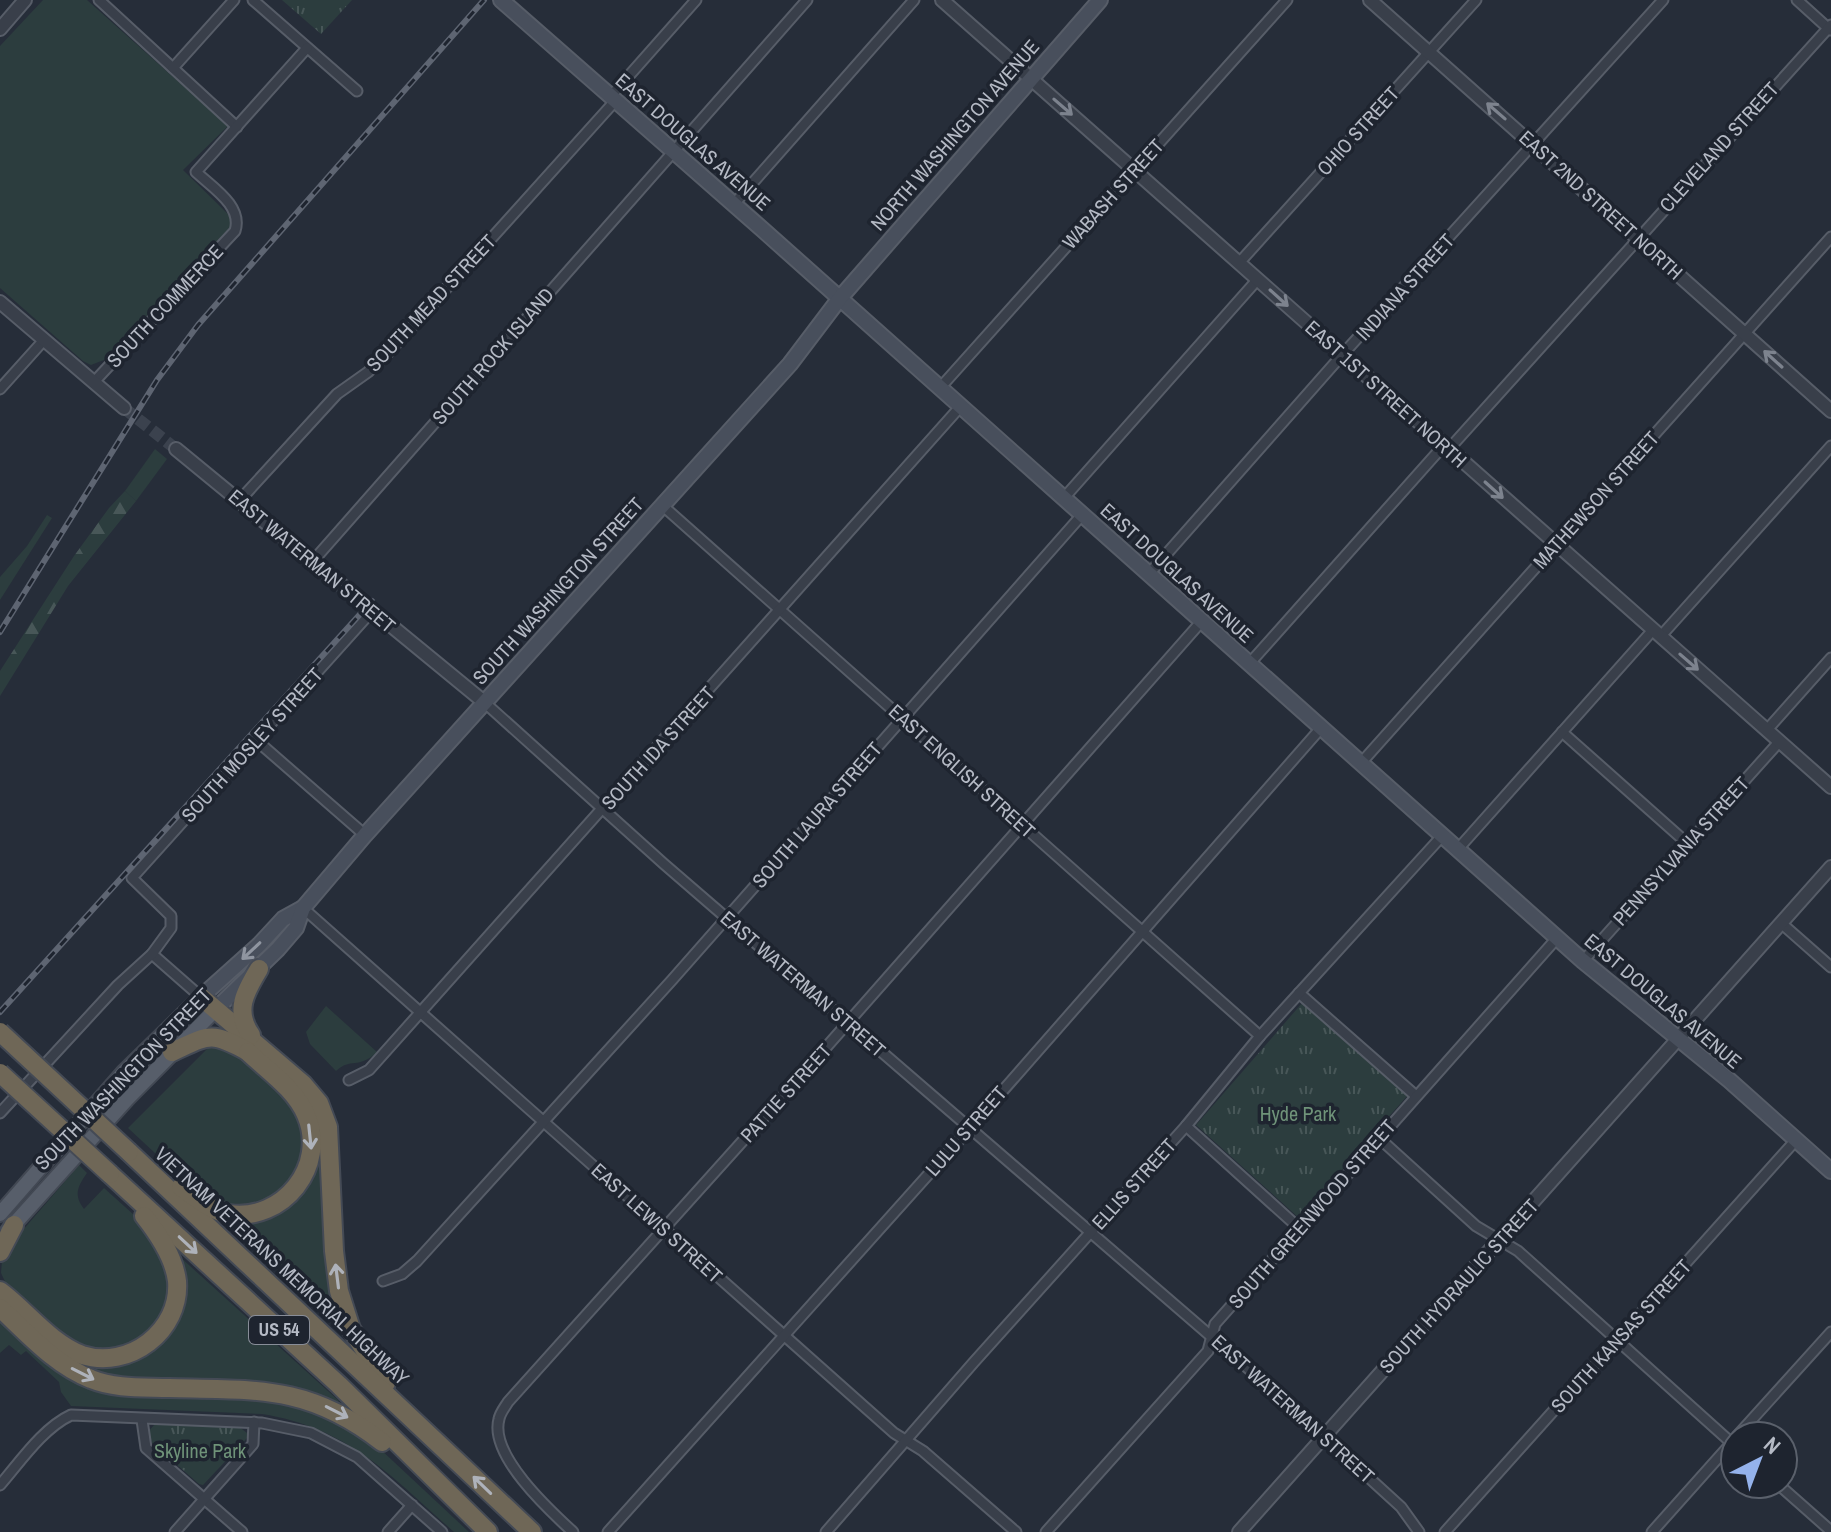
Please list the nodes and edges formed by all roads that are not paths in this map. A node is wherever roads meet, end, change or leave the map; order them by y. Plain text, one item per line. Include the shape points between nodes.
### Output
1 (25, 0) edge
2 (99, 0) edge
3 (234, 0) edge
4 (253, 0) edge
5 (501, 0) edge
6 (696, 0) edge
7 (807, 0) edge
8 (914, 0) edge
9 (942, 0) edge
10 (1100, 0) edge
11 (1287, 0) edge
12 (1370, 0) edge
13 (1476, 0) edge
14 (1663, 0) edge
15 (1797, 0) edge
16 (1830, 28) edge
17 (0, 29) edge
18 (307, 48) junction
19 (1429, 52) junction
20 (173, 68) junction
21 (1031, 79) junction
22 (357, 91) dead end
23 (614, 98) junction
24 (237, 127) junction
25 (1534, 145) junction
26 (673, 150) junction
27 (1134, 169) junction
28 (734, 204) junction
29 (1831, 237) edge
30 (1637, 238) junction
31 (1239, 263) junction
32 (1258, 279) junction
33 (840, 298) junction
34 (0, 302) edge
35 (1745, 334) junction
36 (44, 340) junction
37 (1343, 355) junction
38 (93, 383) junction
39 (0, 389) edge
40 (939, 389) junction
41 (960, 407) junction
42 (124, 408) tunnel mouth
43 (1831, 411) edge
44 (1831, 446) edge
45 (1446, 447) junction
46 (176, 449) tunnel mouth
47 (1063, 499) junction
48 (240, 500) junction
49 (663, 506) junction
50 (1081, 516) junction
51 (1556, 545) junction
52 (313, 561) junction
53 (1148, 575) junction
54 (780, 610) junction
55 (371, 612) junction
56 (1201, 622) junction
57 (1657, 634) junction
58 (1831, 658) edge
59 (1249, 664) junction
60 (484, 702) junction
61 (901, 718) junction
62 (1321, 728) junction
63 (1766, 731) junction
64 (1562, 732) junction
65 (256, 740) junction
66 (1779, 742) junction
67 (1361, 763) junction
68 (1831, 787) edge
69 (603, 809) junction
70 (1021, 824) junction
71 (365, 835) junction
72 (1442, 836) junction
73 (1688, 844) junction
74 (1458, 849) junction
75 (1831, 867) edge
76 (303, 908) junction
77 (727, 918) junction
78 (1781, 923) junction
79 (1142, 931) junction
80 (1557, 938) junction
81 (152, 954) junction
82 (1583, 961) junction
83 (1831, 967) edge
84 (259, 969) junction
85 (1299, 993) junction
86 (201, 997) junction
87 (214, 1011) junction
88 (421, 1012) junction
89 (848, 1023) junction
90 (0, 1032) edge
91 (1260, 1036) junction
92 (1678, 1039) junction
93 (247, 1051) junction
94 (172, 1052) junction
95 (279, 1063) junction
96 (0, 1073) edge
97 (349, 1080) dead end
98 (1416, 1096) junction
99 (0, 1113) edge
100 (543, 1122) junction
101 (1186, 1126) junction
102 (970, 1128) junction
103 (1379, 1138) junction
104 (1796, 1140) junction
105 (129, 1152) junction
106 (1831, 1171) edge
107 (110, 1174) junction
108 (7, 1220) edge
109 (663, 1228) junction
110 (1299, 1228) junction
111 (1091, 1232) junction
112 (1500, 1240) junction
113 (0, 1241) edge
114 (0, 1252) edge
115 (383, 1281) dead end
116 (2, 1300) edge
117 (1831, 1332) edge
118 (784, 1336) junction
119 (1212, 1336) junction
120 (1616, 1340) junction
121 (142, 1420) junction
122 (1753, 1420) edge
123 (254, 1422) junction
124 (1719, 1427) edge
125 (431, 1437) junction
126 (1324, 1437) junction
127 (906, 1441) junction
128 (1719, 1459) edge
129 (0, 1485) edge
130 (444, 1491) junction
131 (204, 1499) junction
132 (1796, 1500) edge
133 (412, 1505) junction
134 (1831, 1531) edge
135 (175, 1532) edge
136 (242, 1532) edge
137 (388, 1532) edge
138 (442, 1532) edge
139 (488, 1532) edge
140 (532, 1532) edge
141 (573, 1532) edge
142 (608, 1532) edge
143 (826, 1532) edge
144 (1016, 1532) edge
145 (1046, 1532) edge
146 (1239, 1532) edge
147 (1419, 1532) edge
148 (1445, 1532) edge
149 (1652, 1532) edge

1 - 17 street
2 - 20 street
3 - 20 street
4 - 18 street
5 - 23 main road, EAST DOUGLAS AVENUE
6 - 23 street, SOUTH MEAD STREET
7 - 26 street, SOUTH ROCK ISLAND
8 - 28 street
9 - 21 street, EAST 1ST STREET NORTH
10 - 21 main road, NORTH WASHINGTON AVENUE
11 - 27 street, WABASH STREET
12 - 19 street, EAST 2ND STREET NORTH
13 - 19 street, OHIO STREET
14 - 25 street, INDIANA STREET
15 - 16 street
16 - 30 street, CLEVELAND STREET
18 - 22 street
18 - 24 street, SOUTH COMMERCE
25 -> 19 street, EAST 2ND STREET NORTH
19 - 31 street, OHIO STREET
20 - 24 street
21 -> 27 street, EAST 1ST STREET NORTH
21 - 33 main road, NORTH WASHINGTON AVENUE
23 - 26 main road, EAST DOUGLAS AVENUE
23 - 48 street, SOUTH MEAD STREET via 390,351 337,394
24 - 38 street, SOUTH COMMERCE via 196,172 234,210 235,231
25 - 30 street, EAST 2ND STREET NORTH
25 - 37 street, INDIANA STREET
26 - 28 main road, EAST DOUGLAS AVENUE
26 - 52 street, SOUTH ROCK ISLAND
27 - 31 street, EAST 1ST STREET NORTH
27 - 40 street, WABASH STREET
28 - 33 main road, EAST DOUGLAS AVENUE
29 - 35 street, MATHEWSON STREET
30 - 35 street, EAST 2ND STREET NORTH
30 - 45 street, CLEVELAND STREET
31 - 32 street, EAST 1ST STREET NORTH
32 -> 37 street, EAST 1ST STREET NORTH
32 - 47 street
33 - 40 main road, EAST DOUGLAS AVENUE
33 - 49 main road, SOUTH WASHINGTON STREET via 790,364
34 - 36 street
43 -> 35 street, EAST 2ND STREET NORTH
35 - 51 street, MATHEWSON STREET
36 - 38 street
36 - 39 street
37 - 45 street, EAST 1ST STREET NORTH
37 - 53 street, INDIANA STREET
38 - 42 street
40 - 41 main road, EAST DOUGLAS AVENUE
41 - 47 main road, EAST DOUGLAS AVENUE
41 - 54 street, SOUTH IDA STREET
44 - 57 street
45 -> 51 street, EAST 1ST STREET NORTH
45 - 59 street, CLEVELAND STREET
46 - 48 street, EAST WATERMAN STREET
47 - 50 main road, EAST DOUGLAS AVENUE
48 - 52 street, EAST WATERMAN STREET
49 - 54 street, EAST ENGLISH STREET
49 - 60 main road, SOUTH WASHINGTON STREET
50 - 53 main road, EAST DOUGLAS AVENUE
50 - 61 street, SOUTH LAURA STREET
51 - 57 street, EAST 1ST STREET NORTH
51 - 67 street, MATHEWSON STREET
52 - 55 street, EAST WATERMAN STREET
53 - 56 main road, EAST DOUGLAS AVENUE
54 - 61 street, EAST ENGLISH STREET
54 - 69 street, SOUTH IDA STREET
55 - 60 street, EAST WATERMAN STREET
55 - 65 street, SOUTH MOSLEY STREET
56 - 59 main road, EAST DOUGLAS AVENUE
56 - 70 street, PATTIE STREET
57 -> 63 street, EAST 1ST STREET NORTH
57 - 64 street
58 - 63 street
59 - 62 main road, EAST DOUGLAS AVENUE
60 - 69 street, EAST WATERMAN STREET
60 - 71 main road, SOUTH WASHINGTON STREET
61 - 70 street, EAST ENGLISH STREET
61 - 77 street, SOUTH LAURA STREET
62 - 67 main road, EAST DOUGLAS AVENUE
62 - 79 street, LULU STREET
63 - 66 street, EAST 1ST STREET NORTH
64 - 73 street
64 - 74 street
65 - 71 street
65 - 81 street, SOUTH MOSLEY STREET via 132,878 171,916 171,928
66 - 68 street, EAST 1ST STREET NORTH
66 - 73 street, PENNSYLVANIA STREET
67 - 72 main road, EAST DOUGLAS AVENUE
69 - 77 street, EAST WATERMAN STREET
69 - 88 street, SOUTH IDA STREET
70 - 79 street, EAST ENGLISH STREET
70 - 89 street, PATTIE STREET
71 - 76 main road, SOUTH WASHINGTON STREET
72 - 74 main road, EAST DOUGLAS AVENUE
72 - 85 street, ELLIS STREET
73 - 82 street, PENNSYLVANIA STREET
74 - 80 main road, EAST DOUGLAS AVENUE
75 - 78 street, SOUTH HYDRAULIC STREET
76 - 84 main road, SOUTH WASHINGTON STREET via 296,928
76 -> 86 main road, SOUTH WASHINGTON STREET via 283,919
76 - 88 street, EAST LEWIS STREET
77 - 89 street, EAST WATERMAN STREET
77 - 100 street, SOUTH LAURA STREET
78 - 83 street
78 - 92 street, SOUTH HYDRAULIC STREET
79 - 91 street, EAST ENGLISH STREET
79 - 102 street, LULU STREET
80 - 82 main road, EAST DOUGLAS AVENUE
80 - 98 street, SOUTH GREENWOOD STREET
81 - 86 street
81 - 99 street
82 - 92 main road, EAST DOUGLAS AVENUE
84 - 87 main road, SOUTH WASHINGTON STREET
84 - 95 highway via 244,994 243,1017 249,1033
85 - 91 street, ELLIS STREET
85 - 98 street
86 - 87 highway
86 - 108 main road, SOUTH WASHINGTON STREET via 124,1072
87 - 93 highway
87 - 94 main road, SOUTH WASHINGTON STREET
87 - 95 highway
88 - 97 street, SOUTH IDA STREET via 369,1070
88 - 100 street, EAST LEWIS STREET
89 - 102 street, EAST WATERMAN STREET
89 - 109 street, PATTIE STREET
90 - 105 highway, VIETNAM VETERANS MEMORIAL HIGHWAY / US 54, bridge
91 - 101 street, ELLIS STREET
92 - 104 main road, EAST DOUGLAS AVENUE
92 - 112 street, SOUTH HYDRAULIC STREET
93 - 94 highway via 215,1036
93 -> 105 highway via 288,1089 307,1117 310,1160 290,1194 262,1211 220,1212
94 - 108 main road, SOUTH WASHINGTON STREET
125 -> 95 highway via 351,1329 334,1251 328,1127 319,1103
96 - 107 highway, US 54, bridge
98 - 103 street, SOUTH GREENWOOD STREET
100 - 109 street, EAST LEWIS STREET
100 - 115 street, SOUTH LAURA STREET via 417,1261
101 - 110 street
101 - 111 street, ELLIS STREET
102 - 111 street, EAST WATERMAN STREET
102 - 118 street, LULU STREET
103 - 110 street, SOUTH GREENWOOD STREET
103 - 112 street via 1476,1226
104 - 106 main road, EAST DOUGLAS AVENUE
104 - 120 street, SOUTH KANSAS STREET
105 - 125 highway, VIETNAM VETERANS MEMORIAL HIGHWAY / US 54
107 - 116 highway via 157,1232 172,1260 176,1299 166,1325 132,1353 95,1358 68,1348
107 -> 130 highway, US 54 via 339,1385
108 - 113 main road, SOUTH WASHINGTON STREET
108 - 114 highway
109 - 118 street, EAST LEWIS STREET
109 - 141 street, PATTIE STREET via 508,1402 498,1420 500,1439 520,1475
110 - 119 street, SOUTH GREENWOOD STREET via 1215,1324
111 - 119 street, EAST WATERMAN STREET
111 - 127 street, ELLIS STREET
112 - 120 street
112 - 126 street, SOUTH HYDRAULIC STREET
116 -> 130 highway via 59,1361 91,1379 126,1387 289,1394 321,1404 355,1421
117 - 122 street
118 - 127 street, EAST LEWIS STREET
118 - 142 street, LULU STREET
119 - 126 street, EAST WATERMAN STREET
119 - 145 street, SOUTH GREENWOOD STREET via 1208,1351
120 - 124 street
120 - 148 street, SOUTH KANSAS STREET
121 - 123 street
121 - 129 street via 71,1415 62,1419
121 - 131 street via 146,1448
123 - 131 street via 253,1444
123 - 133 street via 314,1434 357,1457
140 -> 125 highway, VIETNAM VETERANS MEMORIAL HIGHWAY / US 54
126 - 146 street, SOUTH HYDRAULIC STREET
126 - 147 street, EAST WATERMAN STREET via 1401,1507
127 - 143 street, ELLIS STREET
127 - 144 street, EAST LEWIS STREET
128 - 149 street
130 - 139 highway, US 54
131 - 135 street
131 - 136 street
132 - 134 street
133 - 137 street
133 - 138 street

